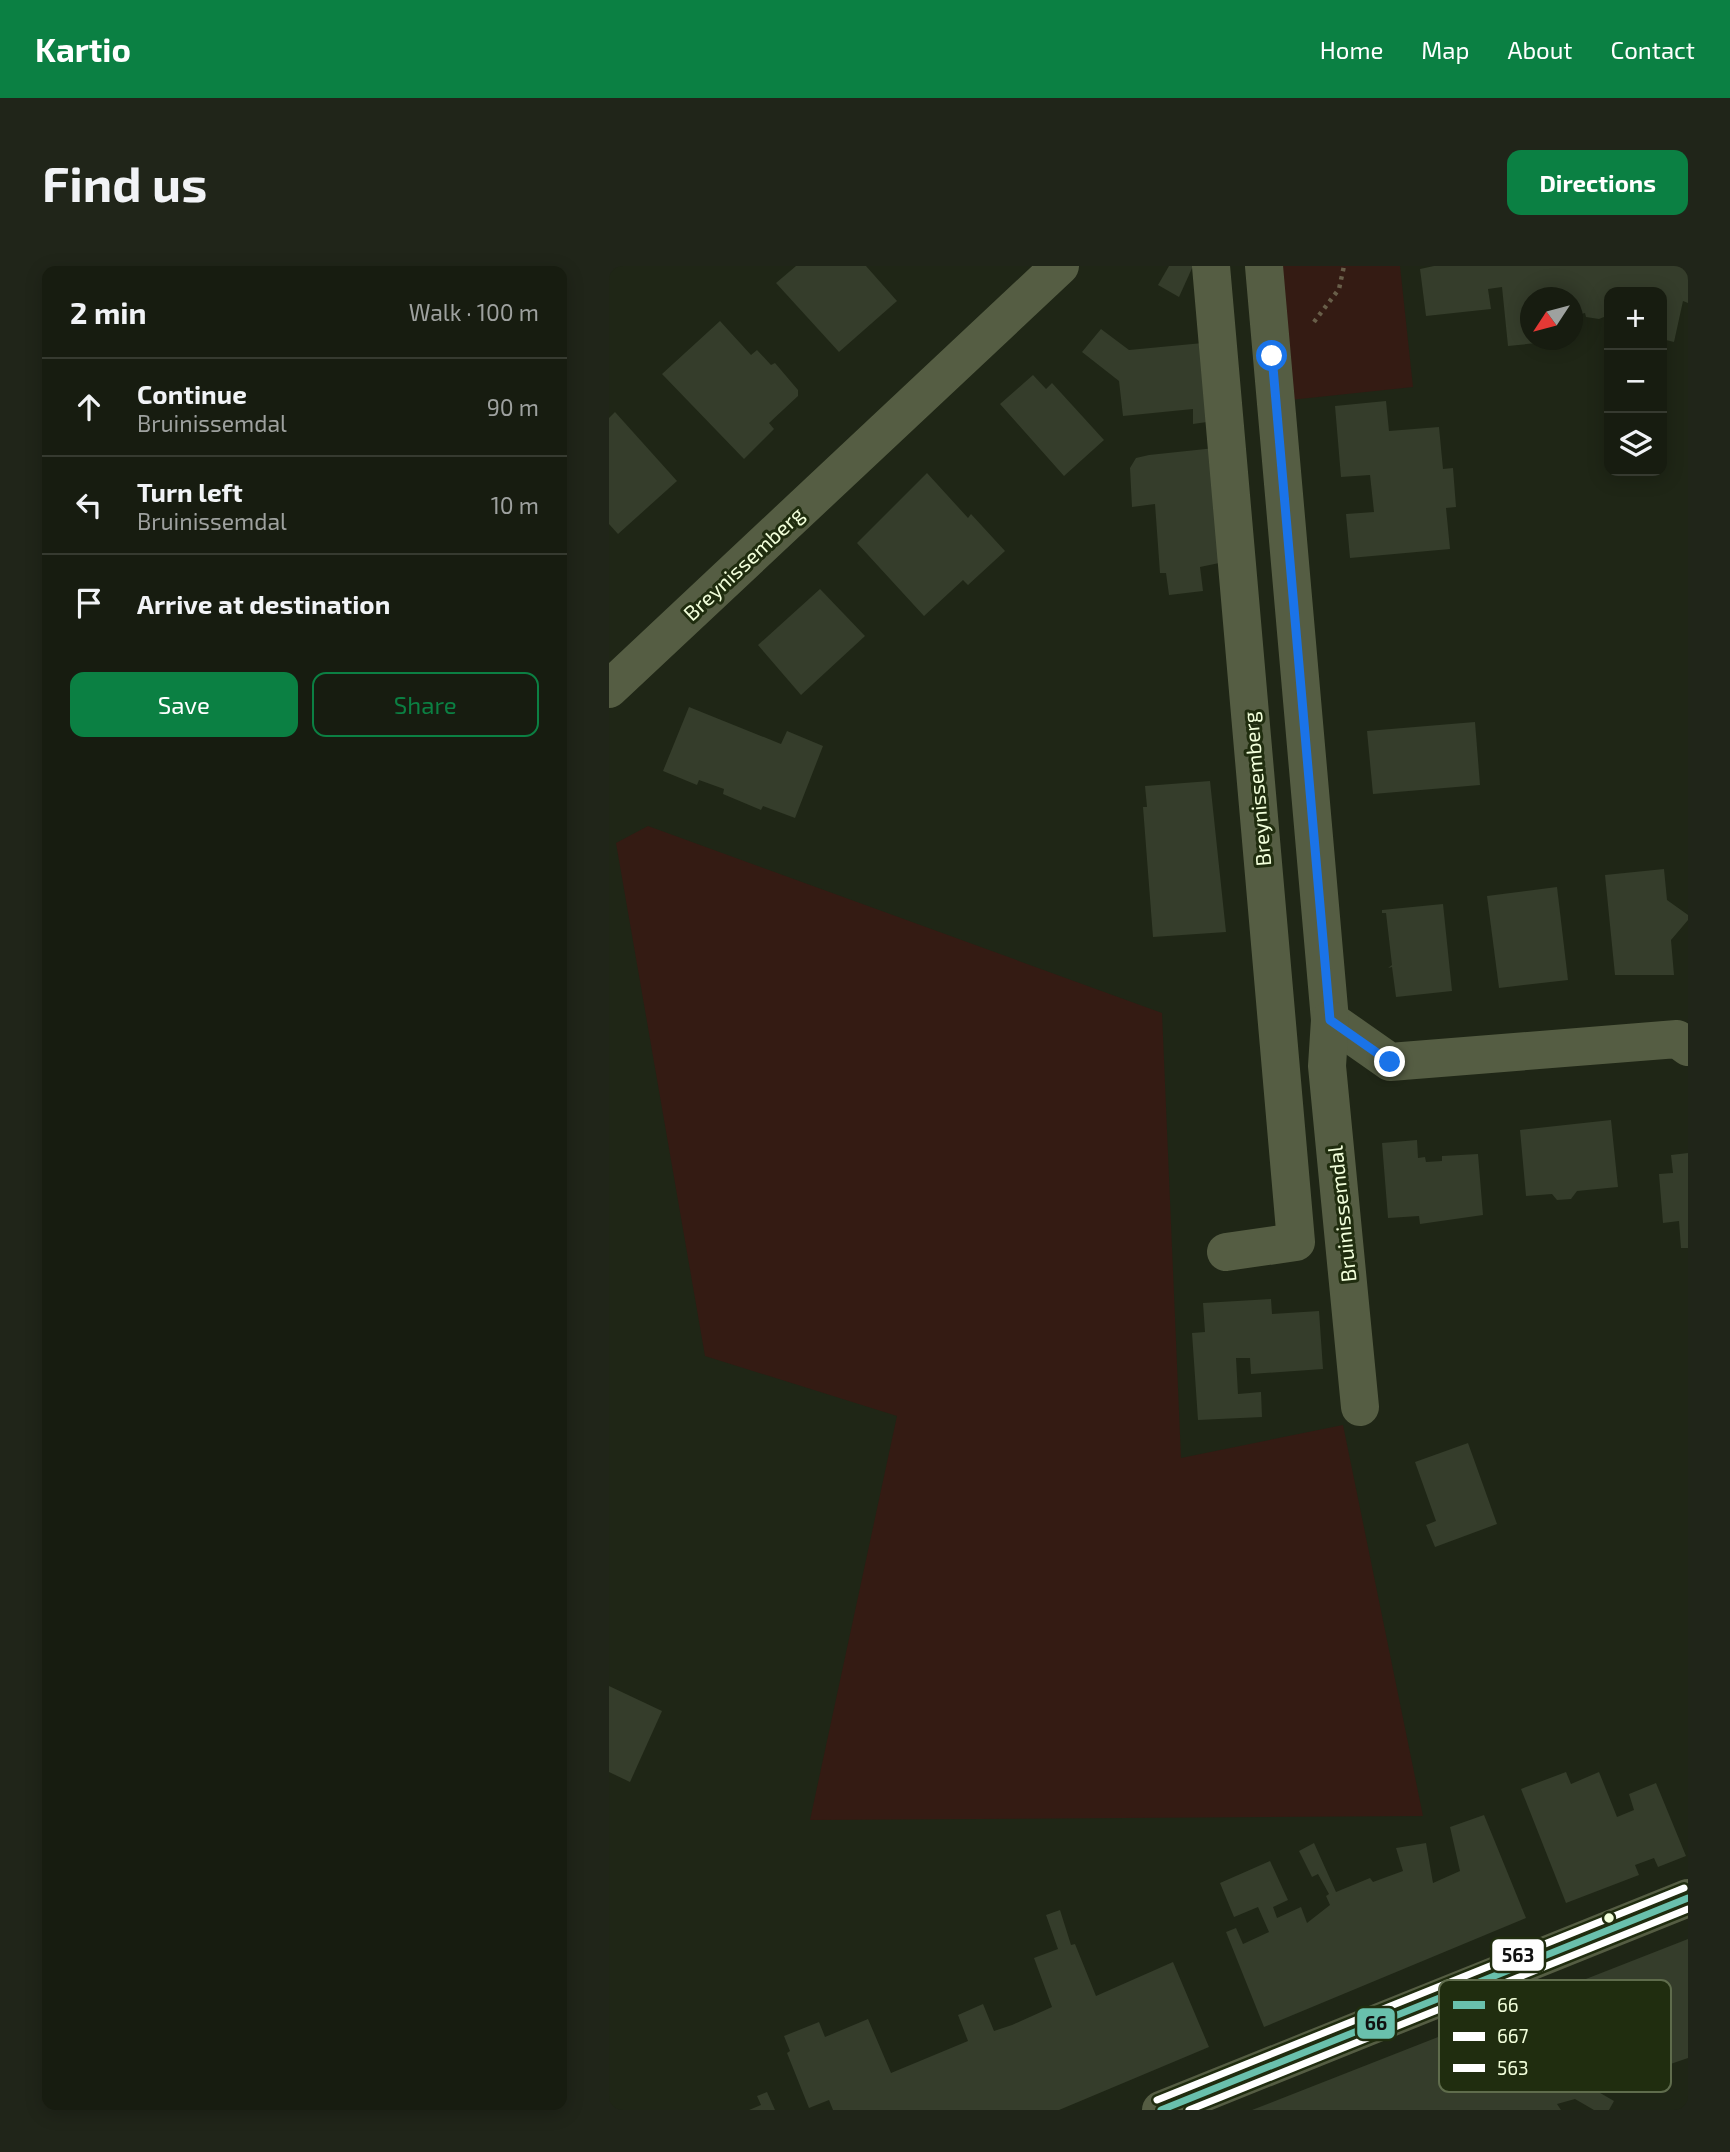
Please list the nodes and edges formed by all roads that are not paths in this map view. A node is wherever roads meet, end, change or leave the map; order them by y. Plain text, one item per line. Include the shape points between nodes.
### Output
1 (1060, 266) edge
2 (1211, 266) edge
3 (1264, 266) edge
4 (609, 688) edge
5 (1330, 1020) junction
6 (1684, 1038) edge
7 (1226, 1252) dead end
8 (1360, 1407) dead end
9 (1688, 1898) edge
10 (1484, 1980) edge
11 (1439, 1998) edge
12 (1161, 2110) edge

1 - 4 street, Breynissemberg
2 - 7 street, Breynissemberg via 1296,1241
3 - 5 street, Bruinissemdal
5 - 6 street via 1390,1062
5 - 8 street, Bruinissemdal via 1327,1066
9 - 10 street
11 - 12 street

